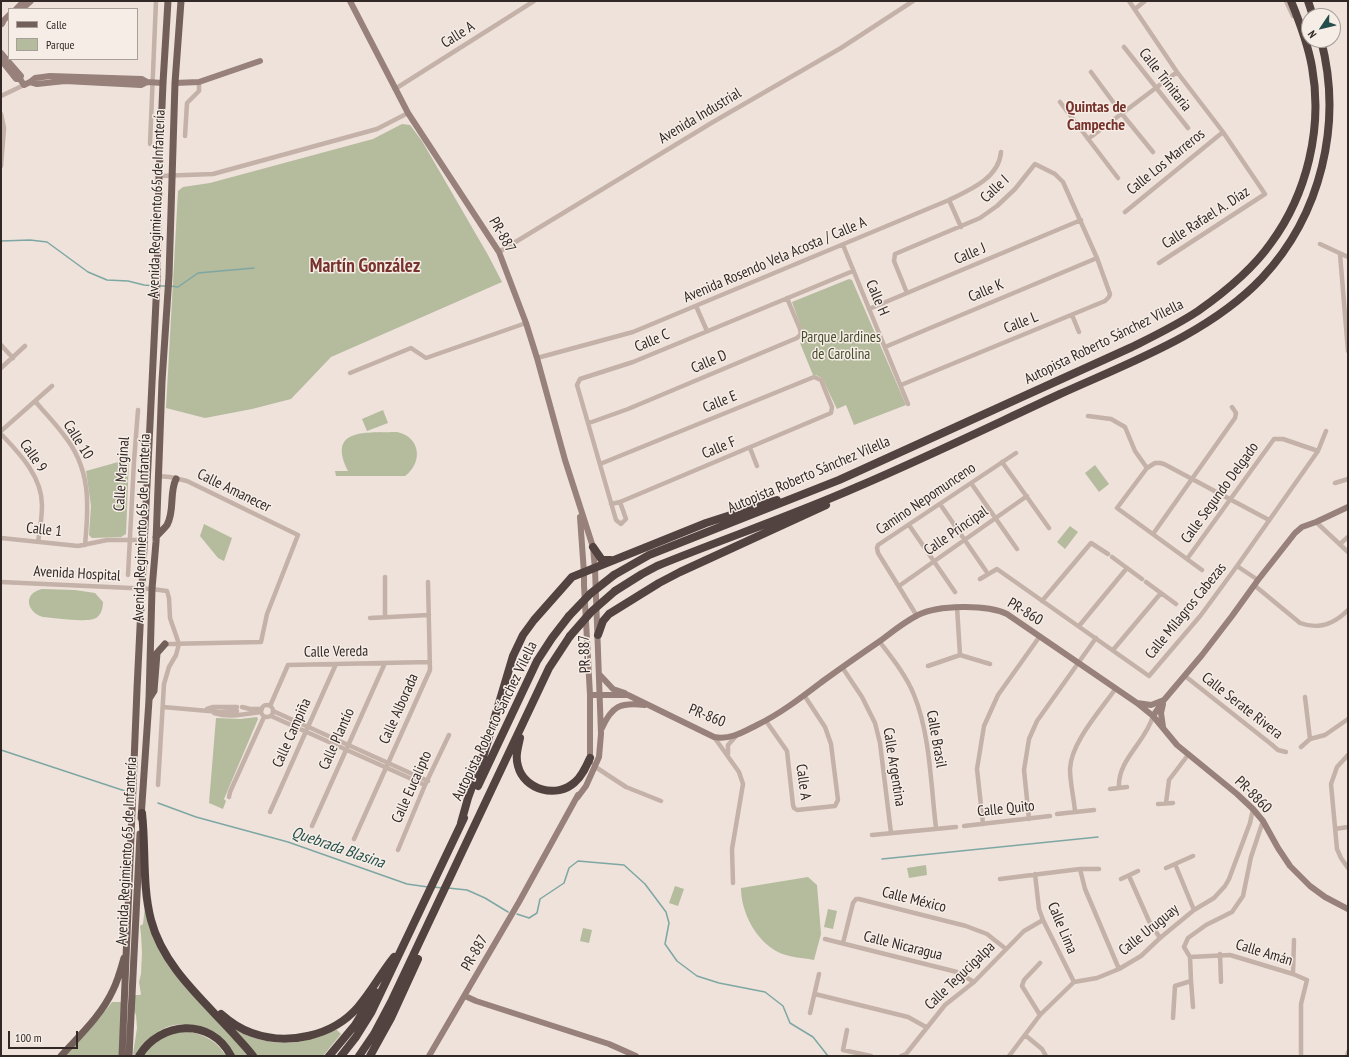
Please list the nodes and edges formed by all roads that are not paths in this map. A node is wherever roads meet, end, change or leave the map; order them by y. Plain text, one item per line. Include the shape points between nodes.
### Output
1 (31, 1) edge
2 (156, 1) edge
3 (168, 1) edge
4 (181, 1) edge
5 (350, 1) edge
6 (534, 1) edge
7 (913, 1) edge
8 (1129, 1) edge
9 (1145, 1) edge
10 (1286, 1) edge
11 (1291, 1) edge
12 (23, 8) edge
13 (1135, 9) junction
14 (8, 16) edge
15 (1, 25) edge
16 (1301, 28) edge
17 (1301, 32) edge
18 (1124, 47) dead end
19 (1308, 48) edge
20 (1323, 48) edge
21 (1, 53) edge
22 (3, 60) edge
23 (260, 61) dead end
24 (1092, 72) dead end
25 (1177, 72) junction
26 (150, 82) junction
27 (200, 82) junction
28 (163, 83) junction
29 (174, 83) junction
30 (27, 84) junction
31 (1156, 88) junction
32 (395, 89) junction
33 (1, 96) edge
34 (1060, 102) dead end
35 (408, 113) junction
36 (1, 114) edge
37 (1122, 114) junction
38 (1188, 128) dead end
39 (1223, 132) junction
40 (185, 136) dead end
41 (1088, 139) junction
42 (150, 144) dead end
43 (1000, 152) dead end
44 (1153, 152) dead end
45 (1, 166) edge
46 (159, 176) junction
47 (171, 177) junction
48 (1118, 178) dead end
49 (949, 200) junction
50 (1125, 212) dead end
51 (1081, 220) junction
52 (960, 227) junction
53 (1320, 244) dead end
54 (843, 245) junction
55 (499, 252) junction
56 (1340, 254) junction
57 (1348, 257) edge
58 (1096, 258) junction
59 (1159, 263) dead end
60 (853, 271) junction
61 (907, 293) junction
62 (787, 298) junction
63 (696, 306) junction
64 (869, 309) junction
65 (1072, 315) junction
66 (526, 323) junction
67 (707, 331) junction
68 (1079, 332) dead end
69 (1, 345) edge
70 (25, 346) dead end
71 (885, 347) junction
72 (1348, 351) edge
73 (13, 358) junction
74 (537, 358) junction
75 (1, 368) edge
76 (350, 373) dead end
77 (901, 385) junction
78 (52, 386) dead end
79 (35, 401) junction
80 (908, 404) dead end
81 (1232, 407) dead end
82 (832, 409) joint
83 (138, 410) dead end
84 (1088, 416) dead end
85 (588, 423) junction
86 (1, 430) edge
87 (1326, 431) dead end
88 (1, 434) edge
89 (750, 448) junction
90 (1318, 451) junction
91 (1016, 453) dead end
92 (1002, 462) junction
93 (600, 464) junction
94 (757, 466) dead end
95 (1147, 468) junction
96 (897, 469) junction
97 (158, 476) junction
98 (176, 478) junction
99 (1191, 479) junction
100 (1348, 479) edge
101 (971, 483) junction
102 (1335, 483) dead end
103 (821, 488) junction
104 (1027, 496) junction
105 (1230, 499) junction
106 (620, 502) junction
107 (611, 504) junction
108 (940, 504) junction
109 (579, 506) junction
110 (1348, 507) edge
111 (996, 518) junction
112 (1269, 520) junction
113 (1316, 522) junction
114 (908, 525) junction
115 (1049, 528) dead end
116 (1152, 534) junction
117 (156, 537) junction
118 (1348, 537) edge
119 (1, 538) edge
120 (964, 539) junction
121 (130, 540) junction
122 (144, 540) junction
123 (38, 542) junction
124 (1340, 544) junction
125 (85, 545) junction
126 (593, 547) junction
127 (1017, 549) dead end
128 (1348, 552) edge
129 (1187, 558) junction
130 (614, 559) junction
131 (933, 561) junction
132 (1237, 566) junction
133 (595, 568) junction
134 (1126, 568) junction
135 (1202, 570) dead end
136 (986, 571) dead end
137 (584, 573) junction
138 (128, 575) dead end
139 (385, 577) dead end
140 (980, 579) dead end
141 (1, 582) edge
142 (428, 582) dead end
143 (1256, 583) junction
144 (899, 586) junction
145 (142, 589) junction
146 (152, 589) junction
147 (955, 592) dead end
148 (1161, 593) junction
149 (1042, 601) junction
150 (1176, 604) dead end
151 (957, 608) junction
152 (1348, 610) edge
153 (386, 616) junction
154 (429, 616) junction
155 (917, 616) junction
156 (370, 618) dead end
157 (1079, 626) junction
158 (598, 635) junction
159 (1040, 636) junction
160 (1096, 638) junction
161 (879, 641) junction
162 (165, 644) joint
163 (179, 644) junction
164 (1113, 650) junction
165 (960, 656) junction
166 (429, 662) junction
167 (1078, 662) junction
168 (385, 663) junction
169 (336, 664) junction
170 (990, 664) dead end
171 (928, 666) dead end
172 (842, 667) junction
173 (599, 674) junction
174 (1185, 676) junction
175 (1116, 688) junction
176 (590, 695) junction
177 (600, 695) junction
178 (628, 695) junction
179 (804, 695) junction
180 (1305, 697) dead end
181 (149, 700) junction
182 (1164, 700) junction
183 (1137, 703) junction
184 (270, 706) junction
185 (651, 706) junction
186 (163, 708) junction
187 (239, 709) junction
188 (203, 710) junction
189 (261, 710) junction
190 (273, 711) junction
191 (247, 714) junction
192 (271, 716) junction
193 (1153, 716) junction
194 (264, 717) junction
195 (1348, 719) edge
196 (766, 721) junction
197 (522, 725) junction
198 (1164, 728) junction
199 (306, 730) junction
200 (601, 730) junction
201 (449, 735) dead end
202 (737, 735) junction
203 (714, 737) junction
204 (1310, 739) junction
205 (1301, 747) dead end
206 (347, 748) junction
207 (1286, 752) dead end
208 (1188, 755) junction
209 (1348, 755) edge
210 (728, 756) junction
211 (590, 758) junction
212 (387, 766) junction
213 (594, 766) junction
214 (427, 783) junction
215 (158, 785) dead end
216 (1127, 787) dead end
217 (1119, 788) junction
218 (1110, 789) dead end
219 (229, 797) dead end
220 (576, 798) junction
221 (661, 801) dead end
222 (1166, 803) junction
223 (1173, 803) dead end
224 (1158, 804) dead end
225 (1253, 809) junction
226 (1094, 810) dead end
227 (270, 812) dead end
228 (1075, 812) junction
229 (142, 813) junction
230 (1057, 814) dead end
231 (1050, 816) dead end
232 (1029, 819) junction
233 (1263, 821) junction
234 (461, 823) junction
235 (982, 824) junction
236 (312, 826) dead end
237 (956, 826) dead end
238 (964, 826) dead end
239 (1348, 827) edge
240 (936, 828) junction
241 (1335, 829) junction
242 (891, 832) junction
243 (872, 835) dead end
244 (354, 839) dead end
245 (398, 850) dead end
246 (1193, 856) dead end
247 (1175, 864) junction
248 (1099, 868) dead end
249 (1166, 868) dead end
250 (1348, 868) edge
251 (1080, 869) junction
252 (1138, 871) dead end
253 (1035, 874) junction
254 (1129, 876) junction
255 (1121, 878) dead end
256 (1000, 879) dead end
257 (734, 883) dead end
258 (1348, 909) edge
259 (1194, 910) junction
260 (434, 912) junction
261 (1043, 920) junction
262 (1160, 938) junction
263 (825, 939) dead end
264 (1294, 940) dead end
265 (843, 943) junction
266 (128, 948) junction
267 (401, 949) junction
268 (1006, 949) junction
269 (1220, 954) junction
270 (1190, 957) junction
271 (1040, 963) dead end
272 (1119, 969) junction
273 (820, 974) dead end
274 (1293, 974) junction
275 (1191, 981) junction
276 (974, 982) junction
277 (1074, 982) junction
278 (1221, 982) dead end
279 (815, 994) junction
280 (199, 996) junction
281 (465, 996) junction
282 (1193, 1007) dead end
283 (810, 1013) dead end
284 (1040, 1015) junction
285 (1173, 1018) dead end
286 (926, 1027) junction
287 (847, 1030) dead end
288 (1025, 1035) junction
289 (1348, 1052) edge
290 (61, 1056) edge
291 (122, 1056) edge
292 (129, 1056) edge
293 (140, 1056) edge
294 (231, 1056) edge
295 (253, 1056) edge
296 (329, 1056) edge
297 (341, 1056) edge
298 (359, 1056) edge
299 (370, 1056) edge
300 (429, 1056) edge
301 (636, 1056) edge
302 (871, 1056) edge
303 (901, 1056) edge
304 (1009, 1056) edge
305 (1046, 1056) edge
306 (1301, 1056) edge
307 (1347, 1056) edge

1 - 12 street
2 - 26 street
3 - 28 main road, Avenida Regimiento 65 de Infantería
4 - 29 main road, Avenida Regimiento 65 de Infantería
5 - 32 street, PR-887
6 - 32 street, Calle A
7 - 55 street, Avenida Industrial via 841,48 713,122
8 - 13 street
9 - 13 street
10 - 17 street
11 - 16 highway, Autopista Roberto Sánchez Vilella
13 - 25 street
14 - 15 street
18 - 31 street, Calle Trinitaria
19 - 103 highway, Autopista Roberto Sánchez Vilella via 1316,108 1313,140 1300,190 1271,243 1231,285 1198,311 1160,333
20 - 96 highway, Autopista Roberto Sánchez Vilella via 1330,104 1328,139 1321,173 1303,220 1286,248 1261,279 1228,308 1178,339
21 - 22 street
22 - 30 street via 16,79 20,78
23 - 27 street
24 - 37 street
25 - 31 street
25 - 39 street
26 - 28 street
26 - 30 street via 142,79 76,79
26 - 42 street
27 - 29 street
27 - 40 street via 199,91 187,103
28 - 46 main road, Avenida Regimiento 65 de Infantería
29 - 47 main road, Avenida Regimiento 65 de Infantería
30 - 33 street
31 - 37 street
31 - 38 street, Calle Trinitaria
32 - 35 street, PR-887
34 - 41 street
35 - 47 street via 377,129 213,174
35 - 55 street, PR-887
36 - 45 street via 4,128
37 - 41 street
37 - 44 street
39 - 50 street, Calle Los Marreros
39 - 59 street, Calle Rafael A. Díaz via 1265,194
41 - 48 street
43 - 49 street, Avenida Rosendo Vela Acosta / Calle A via 1000,160 988,178 972,190
46 - 47 street
46 - 122 main road, Avenida Regimiento 65 de Infantería via 157,281
47 - 97 main road, Avenida Regimiento 65 de Infantería
49 - 52 street
49 - 54 street, Avenida Rosendo Vela Acosta / Calle A
51 - 52 street, Calle I via 1063,182 1035,164 997,206 980,218
51 - 58 street, Calle I
51 - 61 street, Calle J
52 - 61 street, Calle I via 895,254 894,261
53 - 56 street
54 - 60 street, Calle H
54 - 63 street, Avenida Rosendo Vela Acosta / Calle A
55 - 66 street, PR-887
56 - 57 street
56 - 72 street
58 - 65 street, Calle L via 1110,298
58 - 71 street, Calle K
60 - 62 street, Calle C
60 - 64 street, Calle H
61 - 64 street, Calle J
62 - 67 street, Calle C
62 - 85 street, Calle D via 800,329 801,334 797,338 628,409
63 - 67 street
63 - 74 street, Avenida Rosendo Vela Acosta / Calle A via 632,332
64 - 71 street, Calle H
65 - 68 street
65 - 77 street, Calle L
66 - 74 street, PR-887
66 - 76 street via 426,358 411,348
67 - 85 street, Calle C via 633,362 580,379 577,385
69 - 73 street
70 - 73 street
71 - 77 street, Calle H
73 - 75 street
74 - 109 street, PR-887
77 - 80 street, Calle H
78 - 79 street
79 - 86 street
79 - 125 street, Calle 10 via 64,434 82,466 88,500
81 - 99 street via 1236,412 1235,418
82 - 89 street, Calle F via 831,413
82 - 93 street, Calle E via 821,380 814,376
83 - 121 street, Calle Marginal
84 - 95 street via 1111,419 1125,427 1135,451
85 - 93 street, Calle C
87 - 90 street, Calle Milagros Cabezas
88 - 123 street, Calle 9 via 37,479 42,503
89 - 94 street
89 - 106 street, Calle F
90 - 105 street, Calle Segundo Delgado via 1274,439
90 - 112 street, Calle Milagros Cabezas
91 - 92 street, Camino Nepomunceno
92 - 101 street, Camino Nepomunceno
92 - 104 street
93 - 107 street, Calle C
95 - 99 street via 1160,463
95 - 116 street via 1117,508
96 - 158 highway via 879,481 680,572 609,614 602,621
96 - 197 highway, Autopista Roberto Sánchez Vilella, bridge via 657,566 615,591 591,612 570,636 549,668
97 - 98 street, Calle Amanecer
97 - 117 main road, Avenida Regimiento 65 de Infantería
98 - 117 main road via 170,518
98 - 163 street, Calle Amanecer via 298,535 266,614 262,642
99 - 105 street
99 - 116 street
100 - 102 street
101 - 108 street, Camino Nepomunceno
101 - 111 street
103 - 130 highway via 742,510
103 - 234 highway, Autopista Roberto Sánchez Vilella, bridge via 662,549 614,575 590,594 569,616 537,661
104 - 111 street, Calle Principal
104 - 115 street
105 - 112 street
105 - 129 street, Calle Segundo Delgado
106 - 107 street, Calle F
106 - 107 street, Calle C via 626,519 621,524 616,520
108 - 114 street, Camino Nepomunceno
108 - 120 street
109 - 126 street, PR-887
109 - 137 street, PR-887
110 - 113 street
111 - 120 street, Calle Principal
111 - 127 street
112 - 132 street, Calle Milagros Cabezas
113 - 124 street
113 - 143 street via 1302,527 1295,534
114 - 131 street
114 - 144 street, Camino Nepomunceno via 877,548
116 - 129 street
117 - 146 main road, Avenida Regimiento 65 de Infantería
118 - 124 street
119 - 123 street, Calle 1
120 - 131 street, Calle Principal
120 - 136 street
121 - 122 street, Calle 1
121 - 125 street, Calle 1 via 107,540
121 - 138 street, Calle Marginal
122 - 145 main road, Avenida Regimiento 65 de Infantería
123 - 125 street, Calle 1
124 - 128 street
126 - 130 highway via 602,560
126 - 133 street, PR-887
129 - 135 street
130 - 133 highway
131 - 144 street, Calle Principal
131 - 147 street
132 - 143 street
132 - 164 street, Calle Milagros Cabezas via 1201,615 1149,676
133 - 137 highway
133 - 158 street, PR-887
134 - 148 street
134 - 149 street via 1091,543
134 - 157 street
137 - 176 street, PR-887
137 - 234 highway via 572,577 534,620 518,644
139 - 153 street
140 - 149 street, Calle Milagros Cabezas via 997,569
141 - 145 street, Avenida Hospital
142 - 154 street, Calle Alborada
143 - 152 street via 1300,623 1306,625 1323,626 1333,622
143 - 174 street
144 - 155 street, Camino Nepomunceno
145 - 146 street, Avenida Hospital
145 - 266 main road, Avenida Regimiento 65 de Infantería
146 - 163 street via 167,591 170,618
146 - 181 main road, Avenida Regimiento 65 de Infantería
148 - 150 street
148 - 164 street
149 - 157 street, Calle Milagros Cabezas
151 - 155 street, PR-860 / PR-860 via 926,612
151 - 159 street, PR-860 / PR-860 via 1001,611
151 - 165 street
153 - 154 street
153 - 156 street
154 - 166 street, Calle Alborada
155 - 161 street, PR-860 / PR-860
157 - 160 street, Calle Milagros Cabezas
158 - 173 street, PR-887
159 - 167 street, PR-860 / PR-860
159 - 235 street via 998,695 984,726 978,769
160 - 164 street, Calle Milagros Cabezas
160 - 167 street
161 - 172 street, PR-860 / PR-860
161 - 240 street, Calle Brasil via 905,676 915,696 925,731
162 - 163 street
162 - 181 main road via 157,653 154,691
163 - 186 street via 164,684
165 - 170 street
165 - 171 street
166 - 168 street, Calle Vereda
166 - 212 street, Calle Alborada via 430,670
167 - 175 street, PR-860 / PR-860
167 - 232 street via 1037,721 1029,739 1024,770
168 - 169 street, Calle Vereda
168 - 206 street, Calle Plantío
169 - 184 street, Calle Vereda via 288,665
169 - 199 street, Calle Campiña
172 - 179 street, PR-860 / PR-860
172 - 242 street, Calle Argentina via 875,723 880,743
173 - 177 street, PR-887
173 - 178 street via 613,689
174 - 182 street
174 - 207 street, Calle Serate Rivera via 1278,750
175 - 183 street, PR-860 / PR-860
175 - 228 street via 1078,742 1072,756 1070,770
176 - 177 street, PR-860 / PR-860
176 - 211 street, PR-887
177 - 178 street, PR-860 / PR-860
177 - 200 street, PR-887
178 - 185 street, PR-860 / PR-860
179 - 196 street, PR-860 / PR-860
179 - 196 street, Calle A via 825,727 831,744 837,804 835,806 797,810 794,808 786,751
180 - 204 street
181 - 229 main road, Avenida Regimiento 65 de Infantería
182 - 183 street via 1151,705
182 - 193 street
182 - 198 street
183 - 193 street, PR-860 / PR-860
184 - 189 street via 264,706
184 - 190 street
185 - 200 street via 626,704 615,708 610,712
185 - 203 street, PR-860 / PR-860
186 - 188 street
186 - 215 street
187 - 188 street via 213,707
187 - 189 street
187 - 191 street
188 - 191 street via 220,715
189 - 191 street
189 - 194 street
190 - 192 street
190 - 199 street
192 - 194 street
192 - 199 street
193 - 198 street, PR-8860 / PR-8860
193 - 217 street via 1150,727 1123,766 1118,780
194 - 219 street
195 - 204 street via 1324,735
196 - 202 street, PR-860 / PR-860
197 - 211 highway via 517,762 523,777 536,788 554,791 569,787 580,777
197 - 260 highway, Autopista Roberto Sánchez Vilella
198 - 208 street, PR-8860 / PR-8860
199 - 206 street
199 - 227 street, Calle Campiña
200 - 213 street, PR-887 via 599,757
201 - 214 street, Calle Eucalipto
202 - 203 street, PR-860 / PR-860 via 722,739
202 - 210 street via 728,745
203 - 210 street
204 - 205 street
206 - 212 street
206 - 236 street, Calle Plantío
208 - 222 street via 1169,780
208 - 225 street, PR-8860 / PR-8860
209 - 241 street via 1337,767 1331,784
210 - 257 street via 739,772 743,784 732,849
211 - 220 street, PR-887
212 - 214 street
212 - 244 street, Calle Alborada
213 - 220 street, PR-887 via 586,786
213 - 221 street via 626,787
214 - 245 street, Calle Eucalipto
216 - 217 street
217 - 218 street
220 - 281 street, PR-887 via 520,902
222 - 223 street
222 - 224 street
225 - 233 street, PR-8860 / PR-8860
225 - 259 street, Calle Uruguay via 1225,886 1214,898
226 - 228 street
228 - 230 street
229 - 280 highway via 147,898 154,930 168,958
229 - 292 main road, Avenida Regimiento 65 de Infantería
231 - 232 street, Calle Quito
232 - 235 street, Calle Quito
233 - 258 street, PR-8860 / PR-8860 via 1290,866 1310,886
233 - 270 street via 1251,857 1243,896 1232,912 1206,925 1188,938 1184,947
234 - 267 highway, Autopista Roberto Sánchez Vilella
235 - 238 street, Calle Quito
237 - 240 street
239 - 241 street
240 - 242 street
241 - 250 street via 1341,858
242 - 243 street
246 - 247 street
247 - 249 street
247 - 259 street
248 - 251 street
251 - 253 street
251 - 272 street via 1085,889
252 - 254 street
253 - 256 street
253 - 261 street, Calle Lima via 1039,909
254 - 255 street
254 - 262 street via 1149,921
259 - 262 street, Calle Uruguay
260 - 298 highway, Autopista Roberto Sánchez Vilella via 381,1023
260 - 299 highway via 432,926 391,1018
261 - 268 street, Calle Tegucigalpa via 1024,931
261 - 277 street, Calle Lima
262 - 272 street, Calle Uruguay via 1141,956
263 - 265 street, Calle Nicaragua
264 - 274 street
265 - 268 street, Calle México via 852,903 859,898 966,926 987,934
265 - 276 street, Calle Nicaragua via 957,972
266 - 290 main road via 116,985 104,1006
266 - 291 main road, Avenida Regimiento 65 de Infantería
267 - 280 highway via 353,1013 337,1024 306,1037 278,1038 252,1033 236,1025
267 - 296 highway via 366,1010
267 - 297 highway, Autopista Roberto Sánchez Vilella via 371,1013
268 - 276 street, Calle Tegucigalpa
269 - 270 street, Calle Amán
269 - 274 street, Calle Amán via 1230,954
269 - 278 street
270 - 275 street
271 - 284 street via 1024,980 1022,986
272 - 277 street, Calle Uruguay via 1096,978
273 - 279 street
274 - 306 street, Calle Amán via 1307,980 1301,1004
275 - 282 street
275 - 285 street via 1175,986
276 - 286 street, Calle Tegucigalpa via 945,1005
277 - 284 street
279 - 283 street
279 - 286 street via 908,1017
280 - 295 highway
281 - 300 street, PR-887
281 - 301 street via 609,1044
284 - 288 street
286 - 303 street, Calle Tegucigalpa via 906,1054
287 - 302 street via 843,1050
288 - 304 street
288 - 305 street via 1042,1049
289 - 307 street
293 - 294 highway via 149,1043 161,1034 187,1028 204,1032 217,1039

